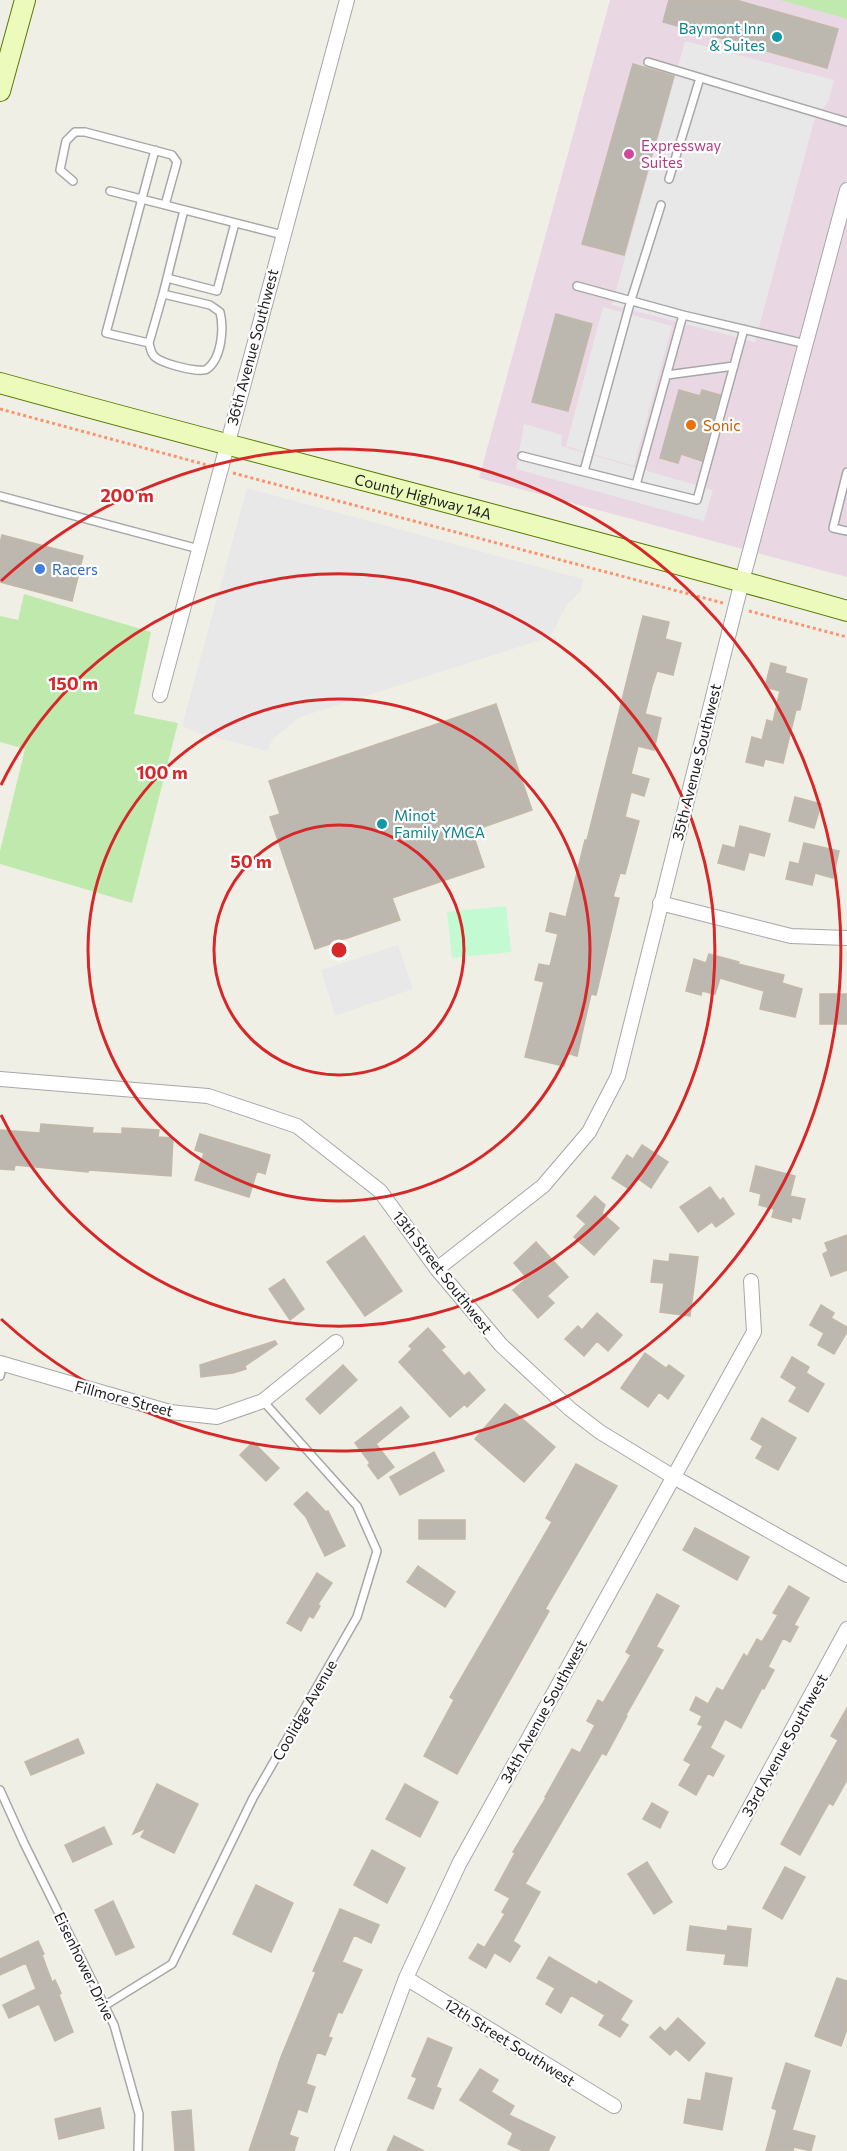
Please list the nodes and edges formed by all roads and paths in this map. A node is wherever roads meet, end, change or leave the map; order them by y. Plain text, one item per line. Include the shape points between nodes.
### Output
1 (25, 0) edge
2 (347, 0) edge
3 (648, 62) dead end
4 (700, 78) junction
5 (0, 91) edge
6 (847, 122) edge
7 (156, 150) junction
8 (669, 179) dead end
9 (73, 181) dead end
10 (847, 190) edge
11 (110, 191) dead end
12 (142, 199) junction
13 (165, 205) junction
14 (660, 205) dead end
15 (184, 210) junction
16 (235, 223) junction
17 (283, 235) junction
18 (167, 278) junction
19 (577, 286) dead end
20 (163, 294) junction
21 (631, 300) junction
22 (683, 315) junction
23 (744, 329) junction
24 (148, 343) junction
25 (806, 344) junction
26 (734, 366) junction
27 (667, 375) junction
28 (0, 383) edge
29 (0, 409) edge
30 (225, 446) junction
31 (522, 456) dead end
32 (201, 464) dead end
33 (584, 471) junction
34 (847, 472) edge
35 (240, 474) dead end
36 (636, 485) junction
37 (0, 496) edge
38 (847, 531) edge
39 (199, 549) junction
40 (742, 581) junction
41 (714, 601) dead end
42 (847, 611) edge
43 (758, 613) dead end
44 (847, 637) edge
45 (160, 695) dead end
46 (660, 903) junction
47 (847, 938) edge
48 (0, 1079) edge
49 (437, 1269) junction
50 (751, 1281) dead end
51 (336, 1342) dead end
52 (1, 1368) edge
53 (263, 1401) junction
54 (672, 1476) junction
55 (847, 1575) edge
56 (847, 1629) edge
57 (0, 1790) edge
58 (720, 1862) dead end
59 (406, 1978) junction
60 (105, 2006) junction
61 (614, 2106) dead end
62 (138, 2151) edge
63 (342, 2151) edge

1 - 5 main road
2 - 17 street, 36th Avenue Southwest
3 - 4 lane
4 - 6 lane
4 - 8 lane
7 - 9 lane via 75,132 66,141 60,170
7 - 12 lane
7 - 13 lane via 172,155 177,162
10 - 25 street, 35th Avenue Southwest
11 - 12 lane
12 - 13 lane
12 - 24 lane via 106,333
13 - 15 lane
14 - 21 lane
15 - 16 lane
15 - 18 lane
16 - 17 lane
16 - 18 lane via 217,291
17 - 30 street, 36th Avenue Southwest
18 - 20 lane
19 - 21 lane
20 - 24 lane
20 - 24 lane via 210,305 220,312 223,324 219,345 208,369 201,372 160,361 153,356
21 - 22 lane
21 - 33 lane
22 - 23 lane
22 - 27 lane
23 - 25 lane
23 - 26 lane
25 - 40 street, 35th Avenue Southwest
26 - 27 lane
26 - 36 lane via 697,500
27 - 36 lane
28 - 30 main road, County Highway 14A
29 - 32 path
30 - 39 street, 36th Avenue Southwest
30 - 40 main road, County Highway 14A
31 - 33 lane
33 - 36 lane
34 - 38 lane via 833,528
35 - 41 path
37 - 39 lane
39 - 45 street, 36th Avenue Southwest
40 - 42 main road, County Highway 14A
40 - 46 street, 35th Avenue Southwest
43 - 44 path
46 - 47 street via 791,936
46 - 49 street, 35th Avenue Southwest via 618,1076 589,1132 543,1186
48 - 49 street, 13th Street Southwest via 208,1096 297,1126 380,1191
49 - 54 street, 13th Street Southwest via 501,1345 570,1409
50 - 54 street, 34th Avenue Southwest via 754,1332
51 - 53 street, Fillmore Street
52 - 53 street, Fillmore Street via 170,1413 217,1417
53 - 60 lane, Coolidge Avenue via 357,1506 377,1551 357,1617 253,1798 172,1965
54 - 55 street, 13th Street Southwest
54 - 59 street, 34th Avenue Southwest via 459,1864
56 - 58 street, 33rd Avenue Southwest
57 - 60 lane, Eisenhower Drive
59 - 61 street, 12th Street Southwest
59 - 63 street, 34th Avenue Southwest
60 - 62 lane, Eisenhower Drive via 139,2114

